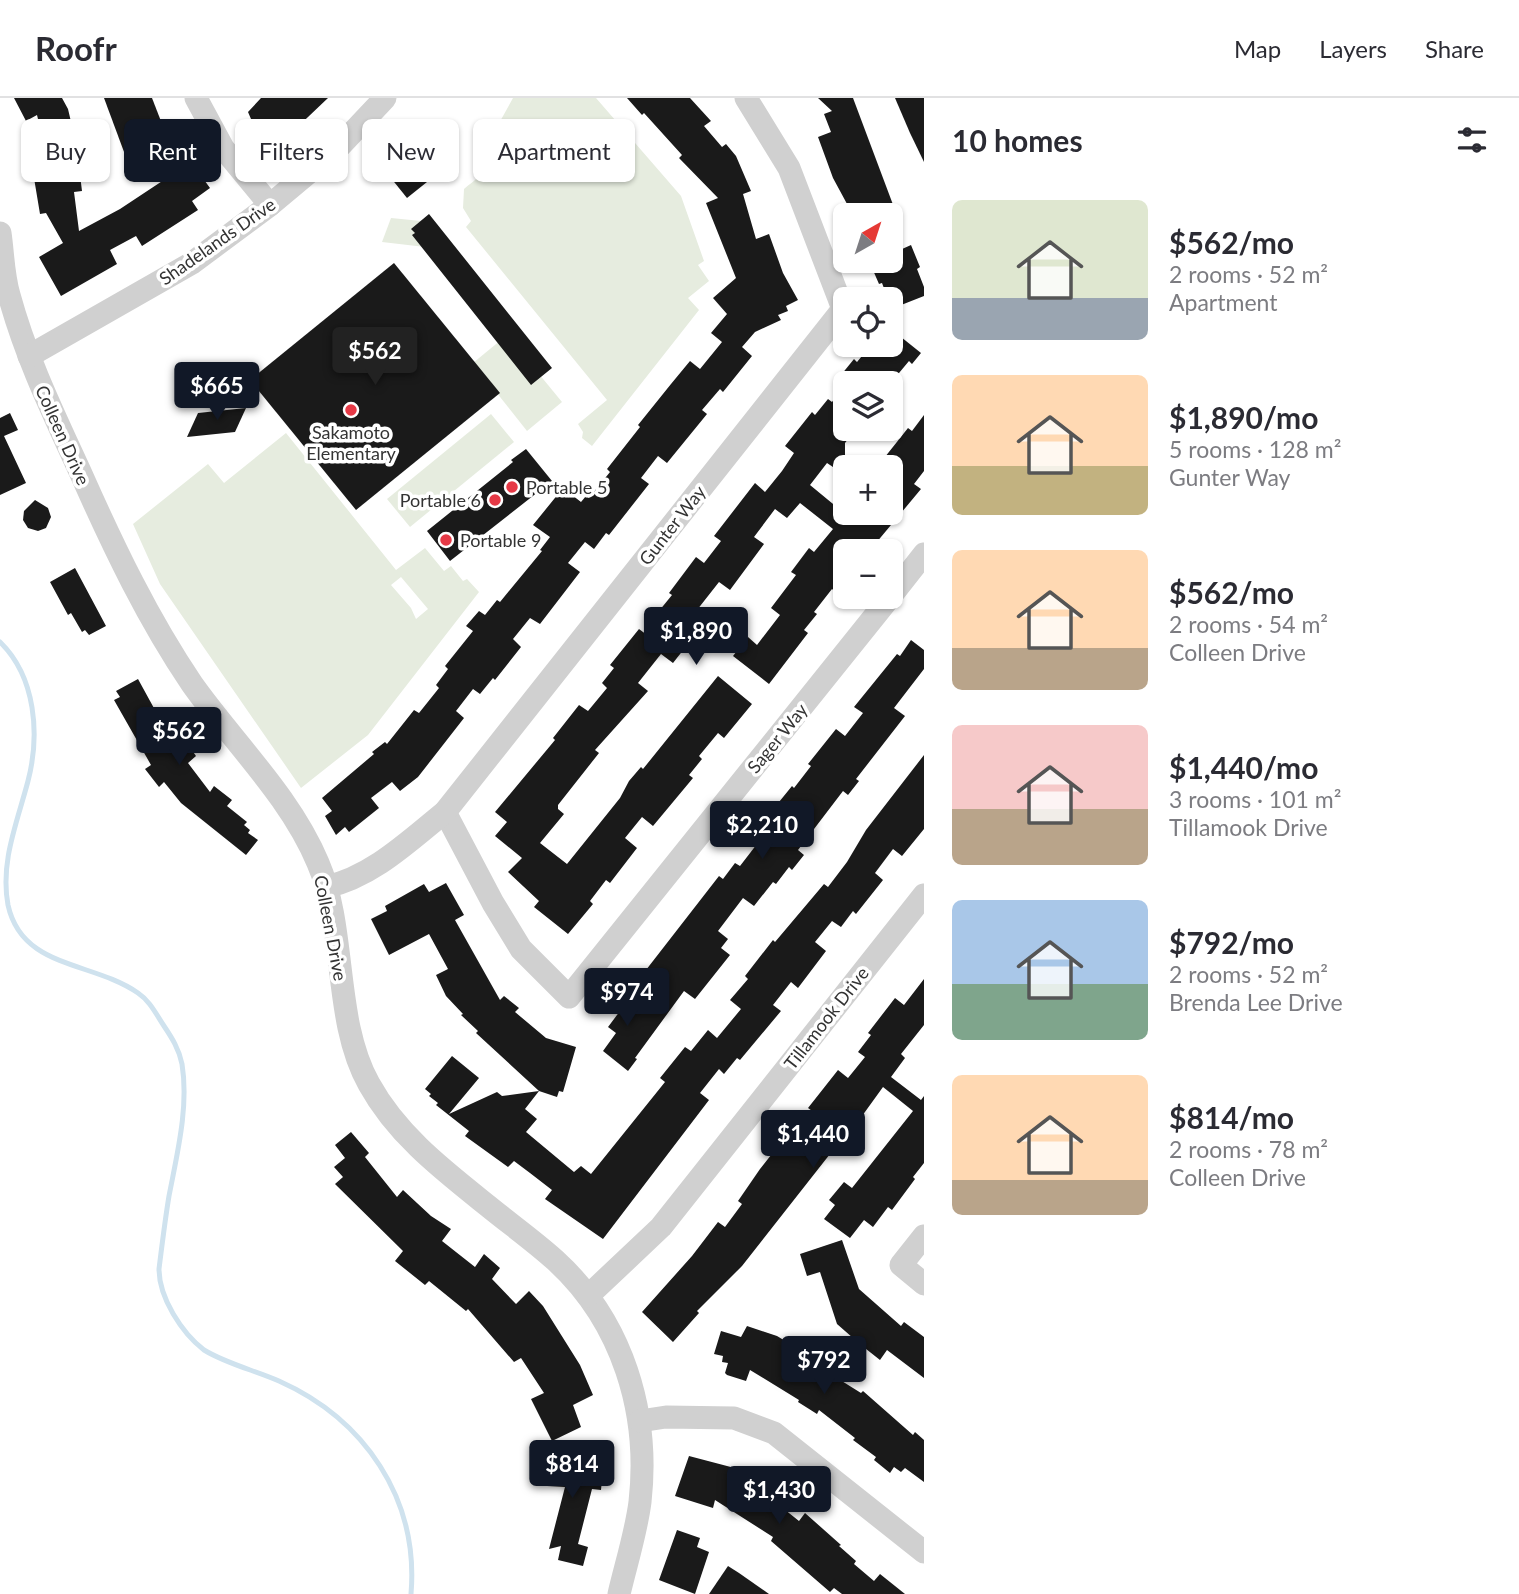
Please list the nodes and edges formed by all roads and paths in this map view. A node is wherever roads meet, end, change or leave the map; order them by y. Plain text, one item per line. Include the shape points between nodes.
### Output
1 (196, 98) edge
2 (385, 98) edge
3 (746, 98) edge
4 (270, 205) junction
5 (0, 233) edge
6 (29, 356) junction
7 (924, 554) edge
8 (903, 580) edge
9 (880, 609) edge
10 (445, 811) junction
11 (326, 887) junction
12 (924, 895) edge
13 (924, 1236) edge
14 (924, 1284) edge
15 (588, 1296) junction
16 (640, 1421) junction
17 (924, 1552) edge
18 (619, 1594) edge

1 - 4 street via 223,148
2 - 4 street, Shadelands Drive via 337,149
3 - 10 street, Gunter Way via 789,168 843,309
4 - 6 street, Shadelands Drive via 192,263
5 - 6 street, Colleen Drive via 8,291
6 - 11 street, Colleen Drive via 150,616 192,683 289,812
7 - 8 street, Sager Way
9 - 10 street, Sager Way via 569,998 521,949
10 - 11 street, Gunter Way via 394,853 345,882
11 - 15 street, Colleen Drive via 347,1012 367,1081 396,1125 432,1161 556,1261
12 - 15 street, Tillamook Drive via 660,1227
13 - 14 street via 901,1265
15 - 16 street, Colleen Drive via 618,1345
16 - 17 street via 734,1418 775,1433
16 - 18 street, Colleen Drive via 639,1504

